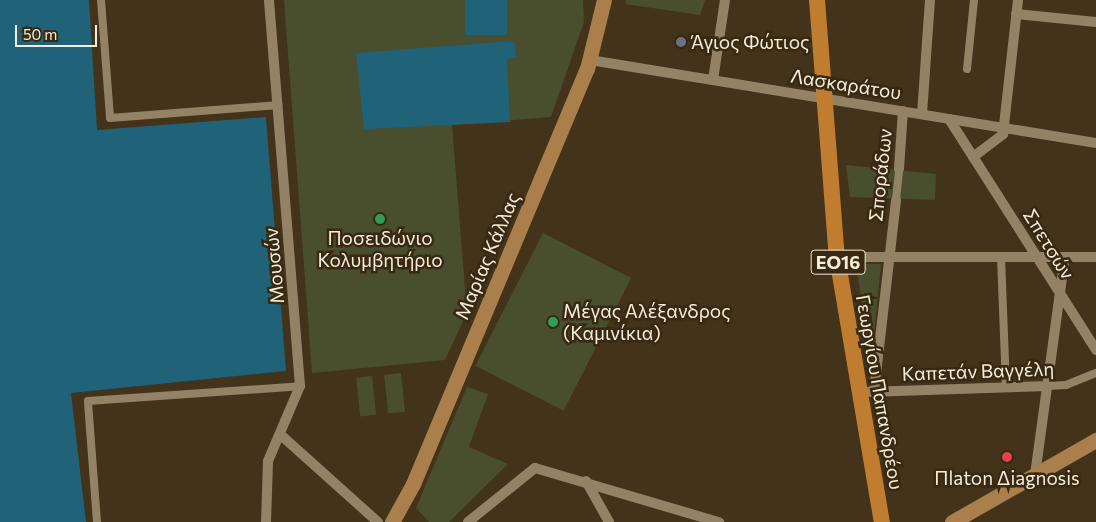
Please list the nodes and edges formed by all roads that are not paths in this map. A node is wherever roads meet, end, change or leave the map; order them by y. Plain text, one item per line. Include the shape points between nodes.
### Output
1 (100, 0) edge
2 (269, 0) edge
3 (604, 0) edge
4 (725, 0) edge
5 (817, 0) edge
6 (930, 0) edge
7 (974, 0) edge
8 (1018, 0) edge
9 (1016, 14) junction
10 (1096, 22) edge
11 (590, 60) junction
12 (967, 68) dead end
13 (713, 80) junction
14 (824, 98) junction
15 (278, 105) junction
16 (903, 112) junction
17 (922, 114) junction
18 (949, 119) junction
19 (1005, 128) junction
20 (1096, 143) edge
21 (973, 157) junction
22 (899, 169) joint
23 (896, 200) joint
24 (837, 257) junction
25 (889, 257) junction
26 (1001, 257) junction
27 (1037, 257) junction
28 (1065, 258) junction
29 (1096, 258) edge
30 (1060, 293) junction
31 (1096, 350) edge
32 (1096, 373) edge
33 (300, 386) junction
34 (1048, 386) junction
35 (1006, 387) junction
36 (866, 392) junction
37 (282, 436) junction
38 (1096, 440) edge
39 (1035, 475) junction
40 (586, 481) junction
41 (97, 522) edge
42 (266, 522) edge
43 (378, 522) edge
44 (392, 522) edge
45 (468, 522) edge
46 (609, 522) edge
47 (719, 522) edge
48 (882, 522) edge
49 (952, 522) edge

1 - 15 street via 110,118
2 - 15 street, Μουσών
3 - 11 main road, Μαρίας Κάλλας
4 - 13 street
5 - 14 main road, Γεωργίου Παπανδρέου / ΕΟ16
6 - 17 street
7 - 12 street
8 - 9 street
9 - 10 street
9 - 19 street
11 - 13 street, Λασκαράτου
11 - 44 main road, Μαρίας Κάλλας via 413,484
13 - 14 street, Λασκαράτου
14 - 16 street, Λασκαράτου
14 - 24 main road, Γεωργίου Παπανδρέου / ΕΟ16
15 - 33 street, Μουσών
16 - 17 street, Λασκαράτου
16 - 22 street, Σποράδων
17 - 18 street, Λασκαράτου
18 - 19 street, Λασκαράτου
18 - 21 street, Σπετσών
19 - 20 street, Λασκαράτου
19 - 21 street via 996,142
21 - 27 street, Σπετσών
22 - 23 street, Σποράδων
23 - 25 street, Σποράδων
24 - 25 street
24 - 36 main road, Γεωργίου Παπανδρέου / ΕΟ16
25 - 26 street
25 - 36 street, Σποράδων
26 - 27 street
26 - 35 street
27 - 28 street
27 - 30 street, Σπετσών
28 - 29 street
28 - 30 street
30 - 31 street, Σπετσών
30 - 34 street
32 - 34 street, Καπετάν Βαγγέλη via 1066,385
33 - 37 street, Μουσών
33 - 41 street via 88,402
34 - 35 street, Καπετάν Βαγγέλη
34 - 39 street
35 - 36 street, Καπετάν Βαγγέλη
36 - 48 main road, Γεωργίου Παπανδρέου / ΕΟ16
37 - 42 street, Μουσών via 268,461
37 - 43 street
38 - 39 main road
39 - 49 main road
40 - 45 street via 543,468 529,470
40 - 46 street
40 - 47 street

